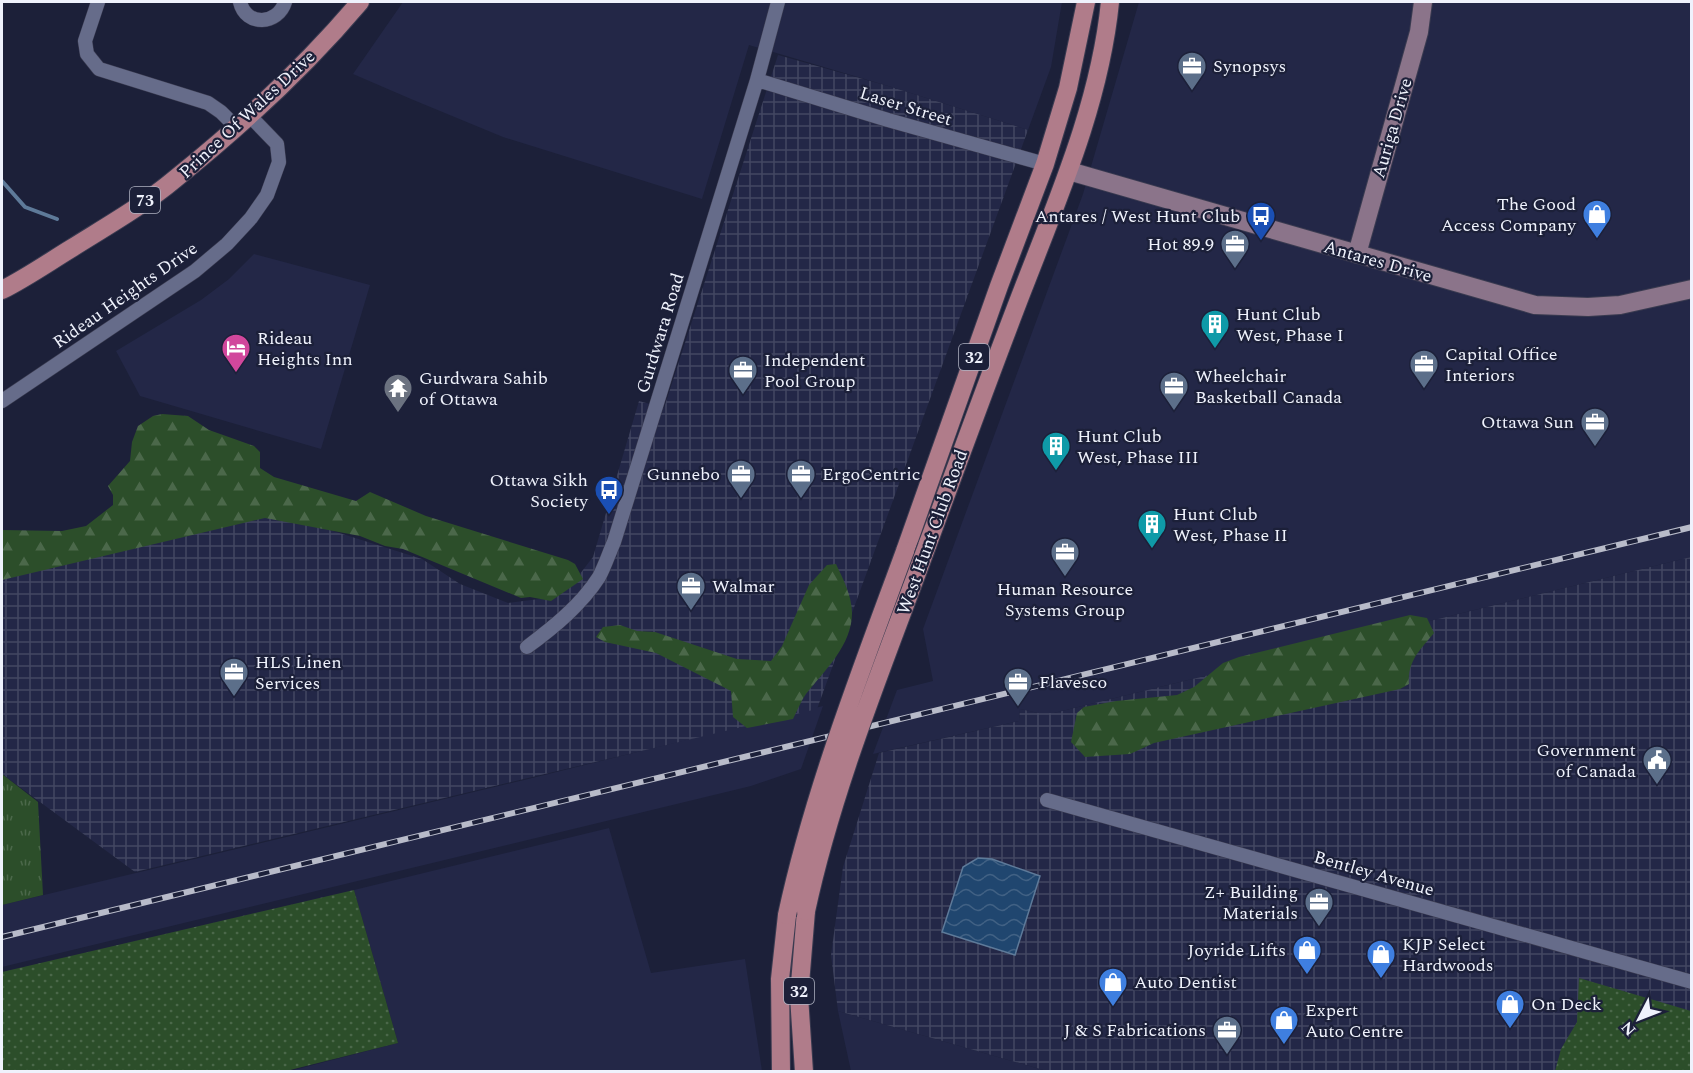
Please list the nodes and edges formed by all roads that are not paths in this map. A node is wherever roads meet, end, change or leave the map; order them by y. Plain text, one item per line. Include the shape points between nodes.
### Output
1 (98, 2) edge
2 (240, 2) edge
3 (285, 2) edge
4 (360, 2) edge
5 (777, 2) edge
6 (1086, 2) edge
7 (1110, 2) edge
8 (1423, 2) edge
9 (757, 80) junction
10 (243, 121) junction
11 (1045, 164) junction
12 (1069, 171) junction
13 (1357, 254) junction
14 (1692, 289) edge
15 (2, 290) edge
16 (2, 401) edge
17 (527, 647) dead end
18 (1047, 800) dead end
19 (1692, 982) edge
20 (781, 1071) edge
21 (804, 1071) edge

1 - 10 street, Rideau Heights Drive via 85,40 87,54 99,69 208,103
2 - 3 street via 250,17 265,21 279,14
4 - 10 main road, Prince Of Wales Drive / 73 via 334,33
5 - 9 street, Gurdwara Road
6 - 11 main road, West Hunt Club Road / 32 via 1070,78
7 - 12 main road, West Hunt Club Road / 32 via 1096,81
8 - 13 street, Auriga Drive via 1419,33
9 - 11 street, Laser Street
9 - 17 street, Gurdwara Road via 614,542 600,576 582,598
10 - 15 main road, Prince Of Wales Drive / 73 via 174,181
10 - 16 street, Rideau Heights Drive via 277,144 279,162 267,195 251,218 195,271
11 - 12 main road
11 - 20 main road, West Hunt Club Road / 32, bridge via 825,770 787,915 780,979
12 - 13 street, Antares Drive
12 - 21 main road, West Hunt Club Road / 32, bridge via 839,788 806,912 799,996
13 - 14 street, Antares Drive via 1535,305 1620,305
18 - 19 street, Bentley Avenue

